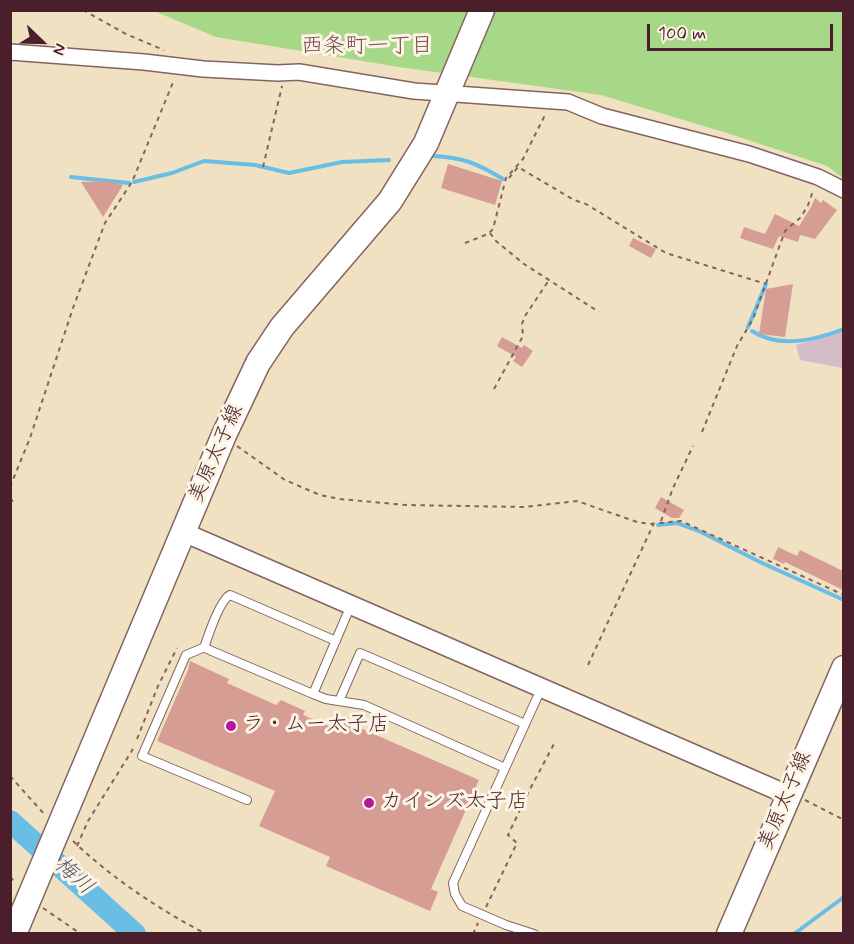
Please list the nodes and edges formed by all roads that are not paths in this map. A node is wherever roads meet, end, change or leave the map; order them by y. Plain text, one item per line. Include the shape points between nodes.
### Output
1 (482, 10) edge
2 (10, 52) edge
3 (449, 88) junction
4 (843, 190) edge
5 (183, 532) junction
6 (352, 604) junction
7 (336, 641) junction
8 (205, 647) junction
9 (843, 668) edge
10 (541, 687) junction
11 (313, 694) junction
12 (339, 701) junction
13 (525, 724) junction
14 (506, 768) junction
15 (788, 795) junction
16 (247, 800) dead end
17 (14, 933) edge
18 (534, 933) edge
19 (729, 933) edge

1 - 3 main road, 美原太子線
2 - 3 street via 278,74 299,72 414,91
3 - 4 street via 568,102 602,116 749,154 818,177
3 - 5 main road, 美原太子線 via 426,143 390,201 282,327 258,363
5 - 6 street
5 - 17 main road, 美原太子線
6 - 7 lane
6 - 10 street
7 - 8 lane via 230,595 224,599
7 - 11 lane
8 - 11 lane
8 - 16 lane via 186,655 141,756
9 - 15 main road, 美原太子線
10 - 13 lane
10 - 15 street
11 - 12 lane
12 - 13 lane via 360,653
12 - 14 lane via 364,705
13 - 14 lane
14 - 18 lane via 453,883 462,906
15 - 19 main road, 美原太子線

